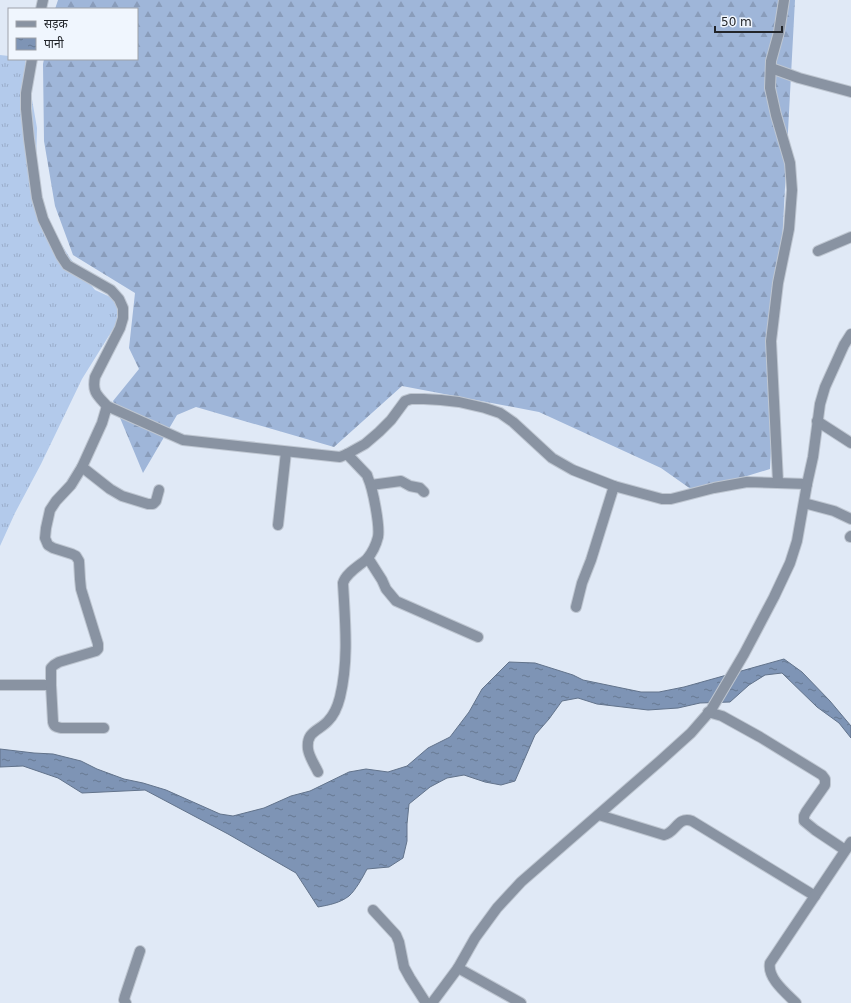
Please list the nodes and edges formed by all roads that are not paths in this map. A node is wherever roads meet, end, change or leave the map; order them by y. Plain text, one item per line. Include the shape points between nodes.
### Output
1 (784, 0) edge
2 (32, 60) edge
3 (771, 68) junction
4 (851, 92) edge
5 (851, 237) edge
6 (818, 251) dead end
7 (851, 334) edge
8 (107, 406) junction
9 (817, 421) junction
10 (851, 443) edge
11 (286, 452) junction
12 (347, 454) junction
13 (82, 467) junction
14 (778, 482) junction
15 (807, 484) junction
16 (370, 485) junction
17 (614, 486) junction
18 (159, 490) dead end
19 (424, 492) dead end
20 (804, 503) junction
21 (851, 518) edge
22 (278, 525) dead end
23 (368, 558) junction
24 (576, 608) dead end
25 (478, 637) dead end
26 (0, 685) edge
27 (51, 685) junction
28 (710, 711) junction
29 (104, 728) dead end
30 (318, 772) dead end
31 (599, 815) junction
32 (848, 846) edge
33 (815, 896) junction
34 (373, 910) dead end
35 (140, 951) dead end
36 (458, 968) junction
37 (126, 1003) edge
38 (426, 1003) edge
39 (432, 1003) edge
40 (521, 1003) edge
41 (796, 1003) edge

1 - 3 street
2 - 8 street via 26,109 37,198 43,219 67,265 111,290 123,308 120,328 94,376 94,390
3 - 4 street
3 - 14 street via 770,88 790,163 792,190 790,229 778,283 771,341
5 - 6 street
7 - 9 street via 825,387
8 - 11 street via 183,440
8 - 13 street via 102,424
9 - 10 street
9 - 15 street
11 - 12 street via 333,457
11 - 22 street
12 - 16 street via 366,475
12 - 17 street via 379,432 405,401 417,399 459,402 500,414 513,422 561,464
13 - 18 street via 122,496 148,504 156,501
13 - 27 street via 50,510 45,538 53,548 72,554 79,561 81,589 98,649 54,665
14 - 15 street
14 - 17 street via 747,482 666,499
15 - 20 street
16 - 19 street via 401,481
16 - 23 street via 378,535
17 - 24 street
20 - 21 street
20 - 28 street via 790,563 744,654
23 - 25 street via 396,601
23 - 30 street via 348,574 343,583 345,631 340,696 328,722 312,733 308,745 309,755
26 - 27 street
27 - 29 street via 53,722 56,727
28 - 31 street via 691,732
28 - 32 street via 822,775 825,785 806,812 804,821 815,830
31 - 33 street via 664,836 680,822 692,821
31 - 36 street via 521,882 475,938
32 - 33 street
33 - 41 street via 769,967 770,974
34 - 38 street via 396,935 404,967
35 - 37 street via 125,996
36 - 39 street
36 - 40 street

